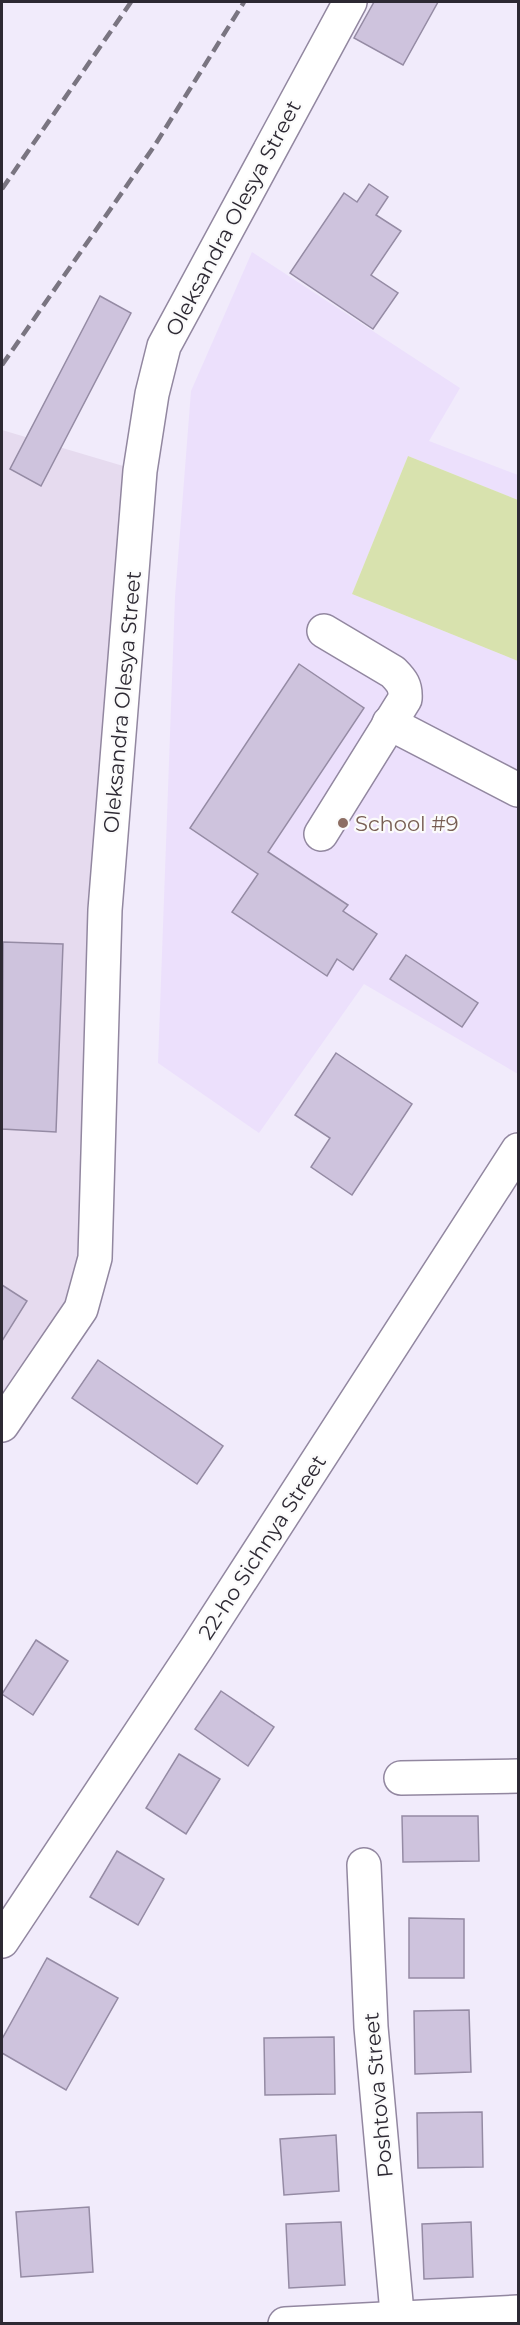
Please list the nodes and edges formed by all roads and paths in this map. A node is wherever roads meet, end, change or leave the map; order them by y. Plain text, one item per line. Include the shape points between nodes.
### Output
1 (350, 2) edge
2 (324, 631) dead end
3 (389, 723) junction
4 (519, 790) edge
5 (321, 834) dead end
6 (519, 1150) edge
7 (2, 1425) edge
8 (519, 1776) edge
9 (401, 1778) dead end
10 (364, 1865) dead end
11 (2, 1941) edge
12 (519, 2312) edge
13 (398, 2320) edge
14 (285, 2324) edge

1 - 7 street, Oleksandra Olesya Street via 164,346 152,394 140,471 105,910 95,1258 81,1309
2 - 3 street via 401,680 406,688 405,699
3 - 4 street
3 - 5 street
6 - 11 street, 22-ho Sichnya Street
8 - 9 street
10 - 13 street, Poshtova Street via 370,2027
12 - 13 street
13 - 14 street

